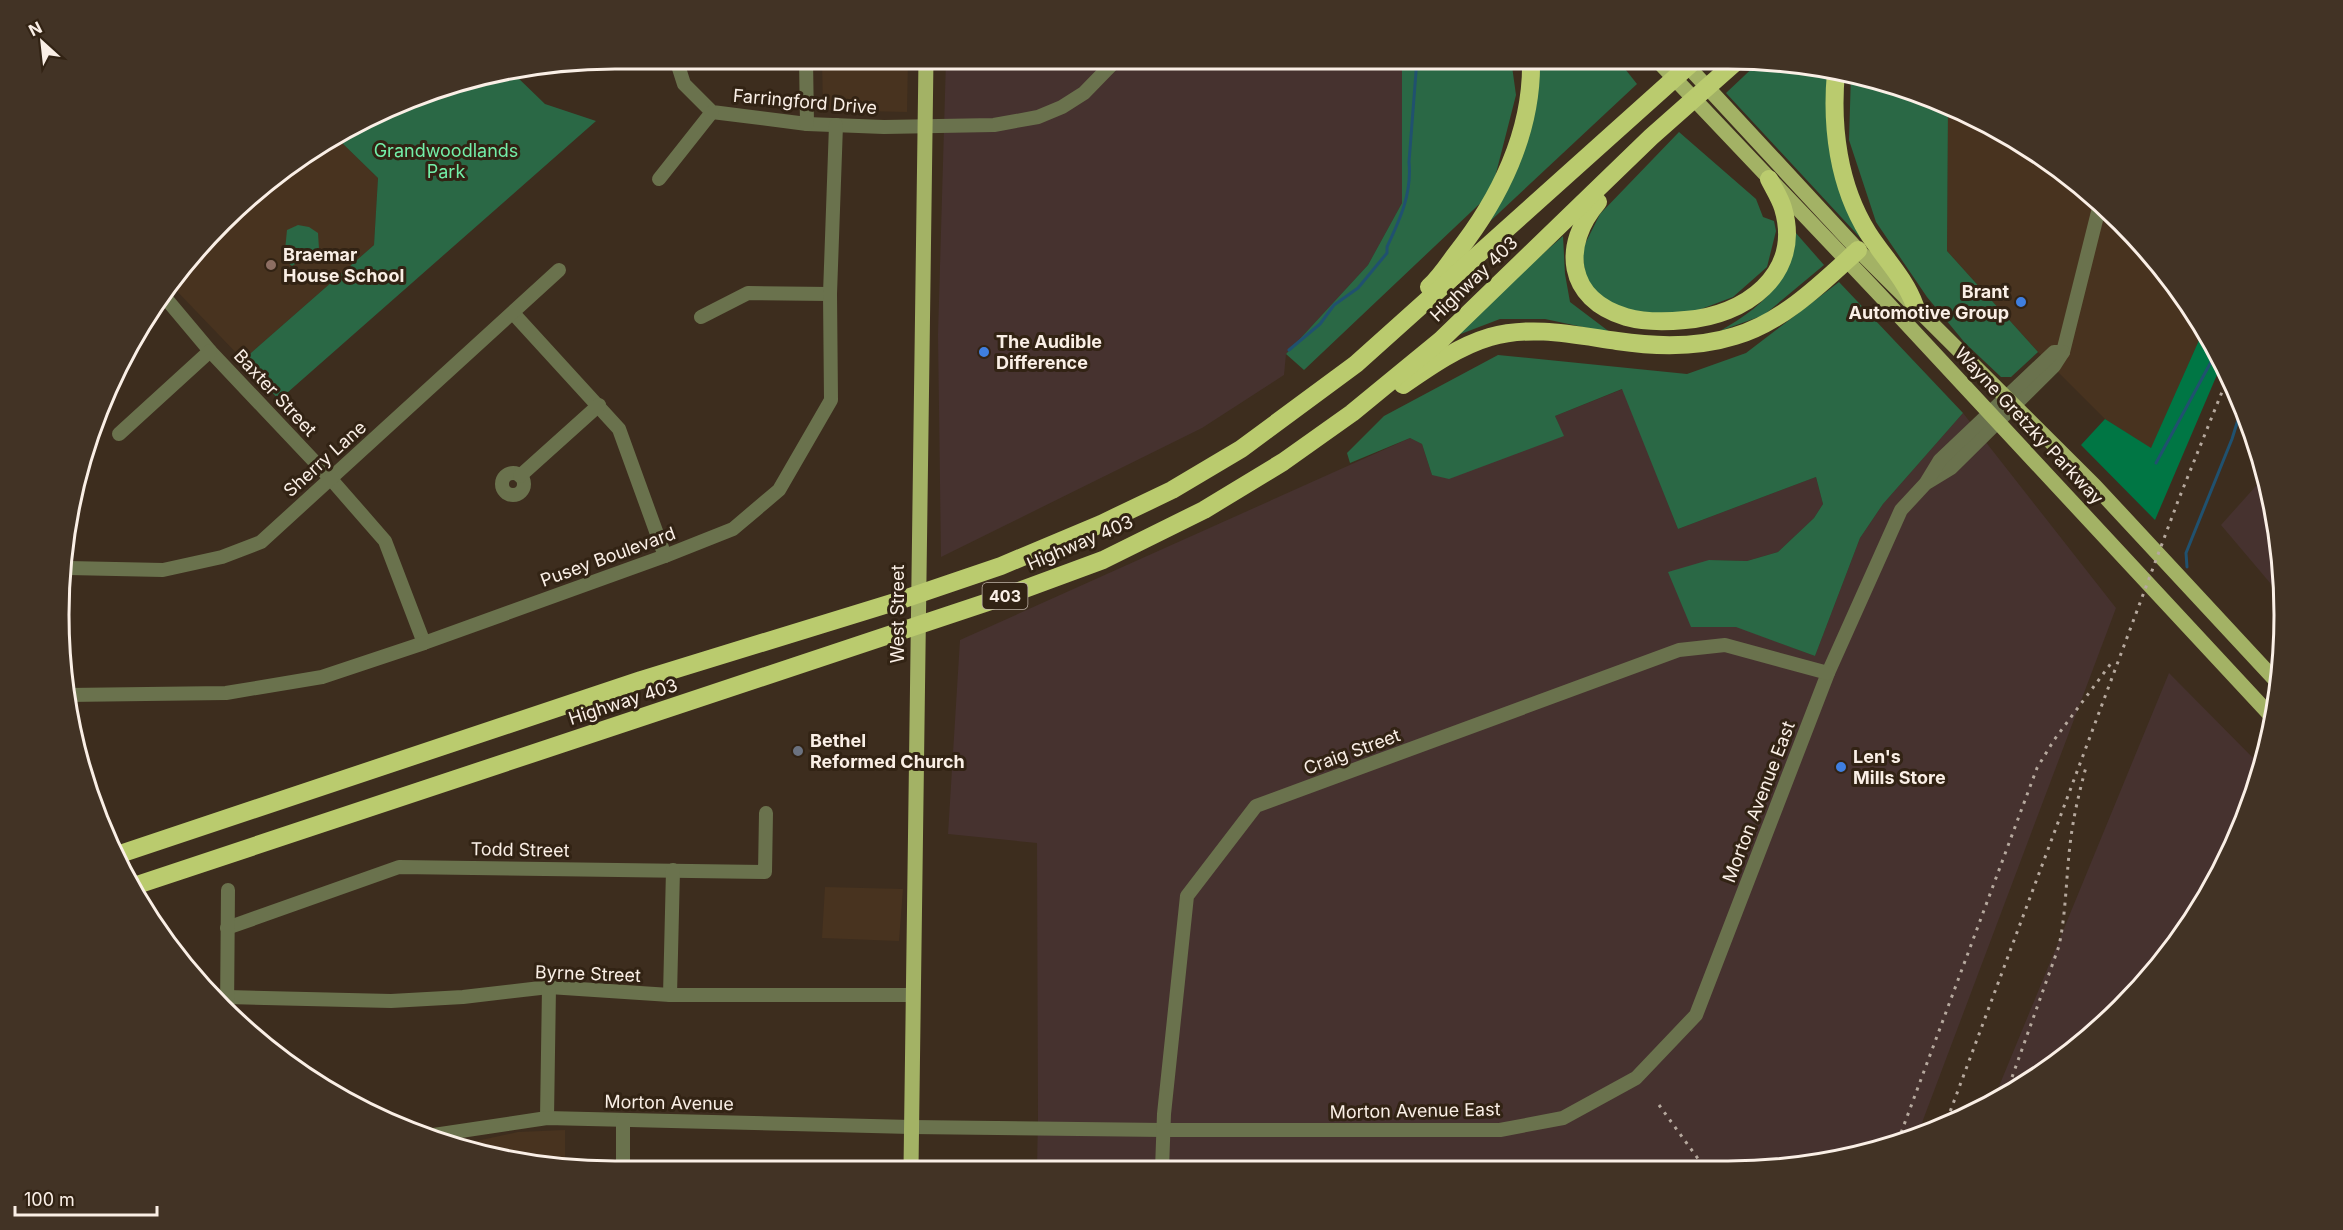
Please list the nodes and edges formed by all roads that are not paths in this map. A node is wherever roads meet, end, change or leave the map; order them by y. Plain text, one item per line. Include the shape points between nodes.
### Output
1 (679, 69) edge
2 (806, 69) edge
3 (926, 69) edge
4 (1107, 69) edge
5 (1530, 69) edge
6 (1666, 69) edge
7 (1685, 69) edge
8 (1690, 69) edge
9 (1728, 69) edge
10 (1836, 79) edge
11 (712, 112) junction
12 (807, 124) junction
13 (836, 125) junction
14 (924, 125) junction
15 (1651, 137) junction
16 (659, 179) dead end
17 (1769, 179) junction
18 (2098, 213) edge
19 (1852, 255) junction
20 (559, 270) dead end
21 (830, 294) junction
22 (169, 302) edge
23 (1915, 306) junction
24 (513, 313) junction
25 (701, 317) dead end
26 (210, 351) junction
27 (1356, 364) junction
28 (2011, 403) junction
29 (599, 405) junction
30 (1352, 413) junction
31 (1995, 418) junction
32 (119, 434) dead end
33 (520, 476) dead end
34 (330, 478) junction
35 (665, 556) junction
36 (71, 568) edge
37 (424, 643) junction
38 (1828, 673) junction
39 (2270, 675) edge
40 (75, 695) edge
41 (2266, 710) edge
42 (766, 813) dead end
43 (124, 853) edge
44 (673, 870) junction
45 (140, 884) edge
46 (228, 890) dead end
47 (227, 928) junction
48 (549, 987) junction
49 (670, 995) junction
50 (913, 995) junction
51 (226, 997) joint
52 (547, 1118) junction
53 (623, 1120) junction
54 (911, 1127) junction
55 (1163, 1130) junction
56 (444, 1134) edge
57 (623, 1161) edge
58 (910, 1161) edge
59 (1162, 1161) edge

1 - 11 street, Farringford Drive via 684,84
2 - 12 street
3 - 14 main road, West Street
4 - 14 street, Farringford Drive via 1084,93 1038,117 994,125
5 - 27 highway via 1524,125 1493,201 1432,284 1369,344
6 - 17 main road, Wayne Gretzky Parkway
7 - 27 highway, Highway 403 / 403
8 - 19 main road, Wayne Gretzky Parkway
9 - 15 highway, Highway 403 / 403
10 - 23 highway via 1834,119 1844,177 1868,232 1909,288
11 - 12 street, Farringford Drive
11 - 16 street
12 - 13 street, Farringford Drive
13 - 14 street, Farringford Drive
13 - 21 street, Pusey Boulevard
14 - 50 main road, West Street
15 - 17 highway via 1587,215 1573,251 1577,275 1596,301 1626,317 1663,322 1715,316 1767,286 1782,261 1786,229 1783,206
15 - 30 highway, Highway 403 / 403 via 1441,340
17 - 19 main road, Wayne Gretzky Parkway
18 - 28 street, Morton Avenue East via 2063,352 2055,352
19 - 23 main road, Wayne Gretzky Parkway
19 - 30 highway via 1777,318 1737,336 1683,346 1550,331 1492,336 1419,374 1377,403
19 - 31 main road, Wayne Gretzky Parkway
20 - 24 street, Sherry Lane
21 - 25 street via 748,292
21 - 35 street, Pusey Boulevard via 831,400 779,490 733,529
22 - 26 street, Baxter Street
23 - 28 main road, Wayne Gretzky Parkway
24 - 29 street
24 - 34 street, Sherry Lane
26 - 32 street
26 - 34 street, Baxter Street
27 - 43 highway, Highway 403 / 403 via 1241,449 1172,490 1001,566 641,680
28 - 31 street, Morton Avenue East
28 - 39 main road, Wayne Gretzky Parkway via 2095,486
29 - 33 street
29 - 35 street via 619,429
30 - 45 highway, Highway 403 / 403 via 1232,494 1103,560 894,634
31 - 38 street, Morton Avenue East via 1940,460 1926,483 1901,510
31 - 41 main road, Wayne Gretzky Parkway
34 - 36 street, Sherry Lane via 261,542 222,558 163,570
34 - 37 street, Baxter Street via 385,541
35 - 37 street, Pusey Boulevard
37 - 40 street, Pusey Boulevard via 322,677 226,693
38 - 55 street, Morton Avenue East via 1696,1015 1636,1078 1563,1118 1500,1130
38 - 55 street, Craig Street via 1725,645 1679,650 1256,806 1187,897
42 - 44 street, Todd Street via 765,872
44 - 47 street, Todd Street via 399,867
44 - 49 street
46 - 47 street
47 - 51 street
48 - 49 street, Byrne Street
48 - 51 street, Byrne Street via 391,1001
48 - 52 street
49 - 50 street, Byrne Street
50 - 54 main road, West Street
52 - 53 street, Morton Avenue
52 - 56 street, Morton Avenue
53 - 54 street, Morton Avenue
53 - 57 street
54 - 55 street, Morton Avenue East
54 - 58 main road, West Street
55 - 59 street, Craig Street

